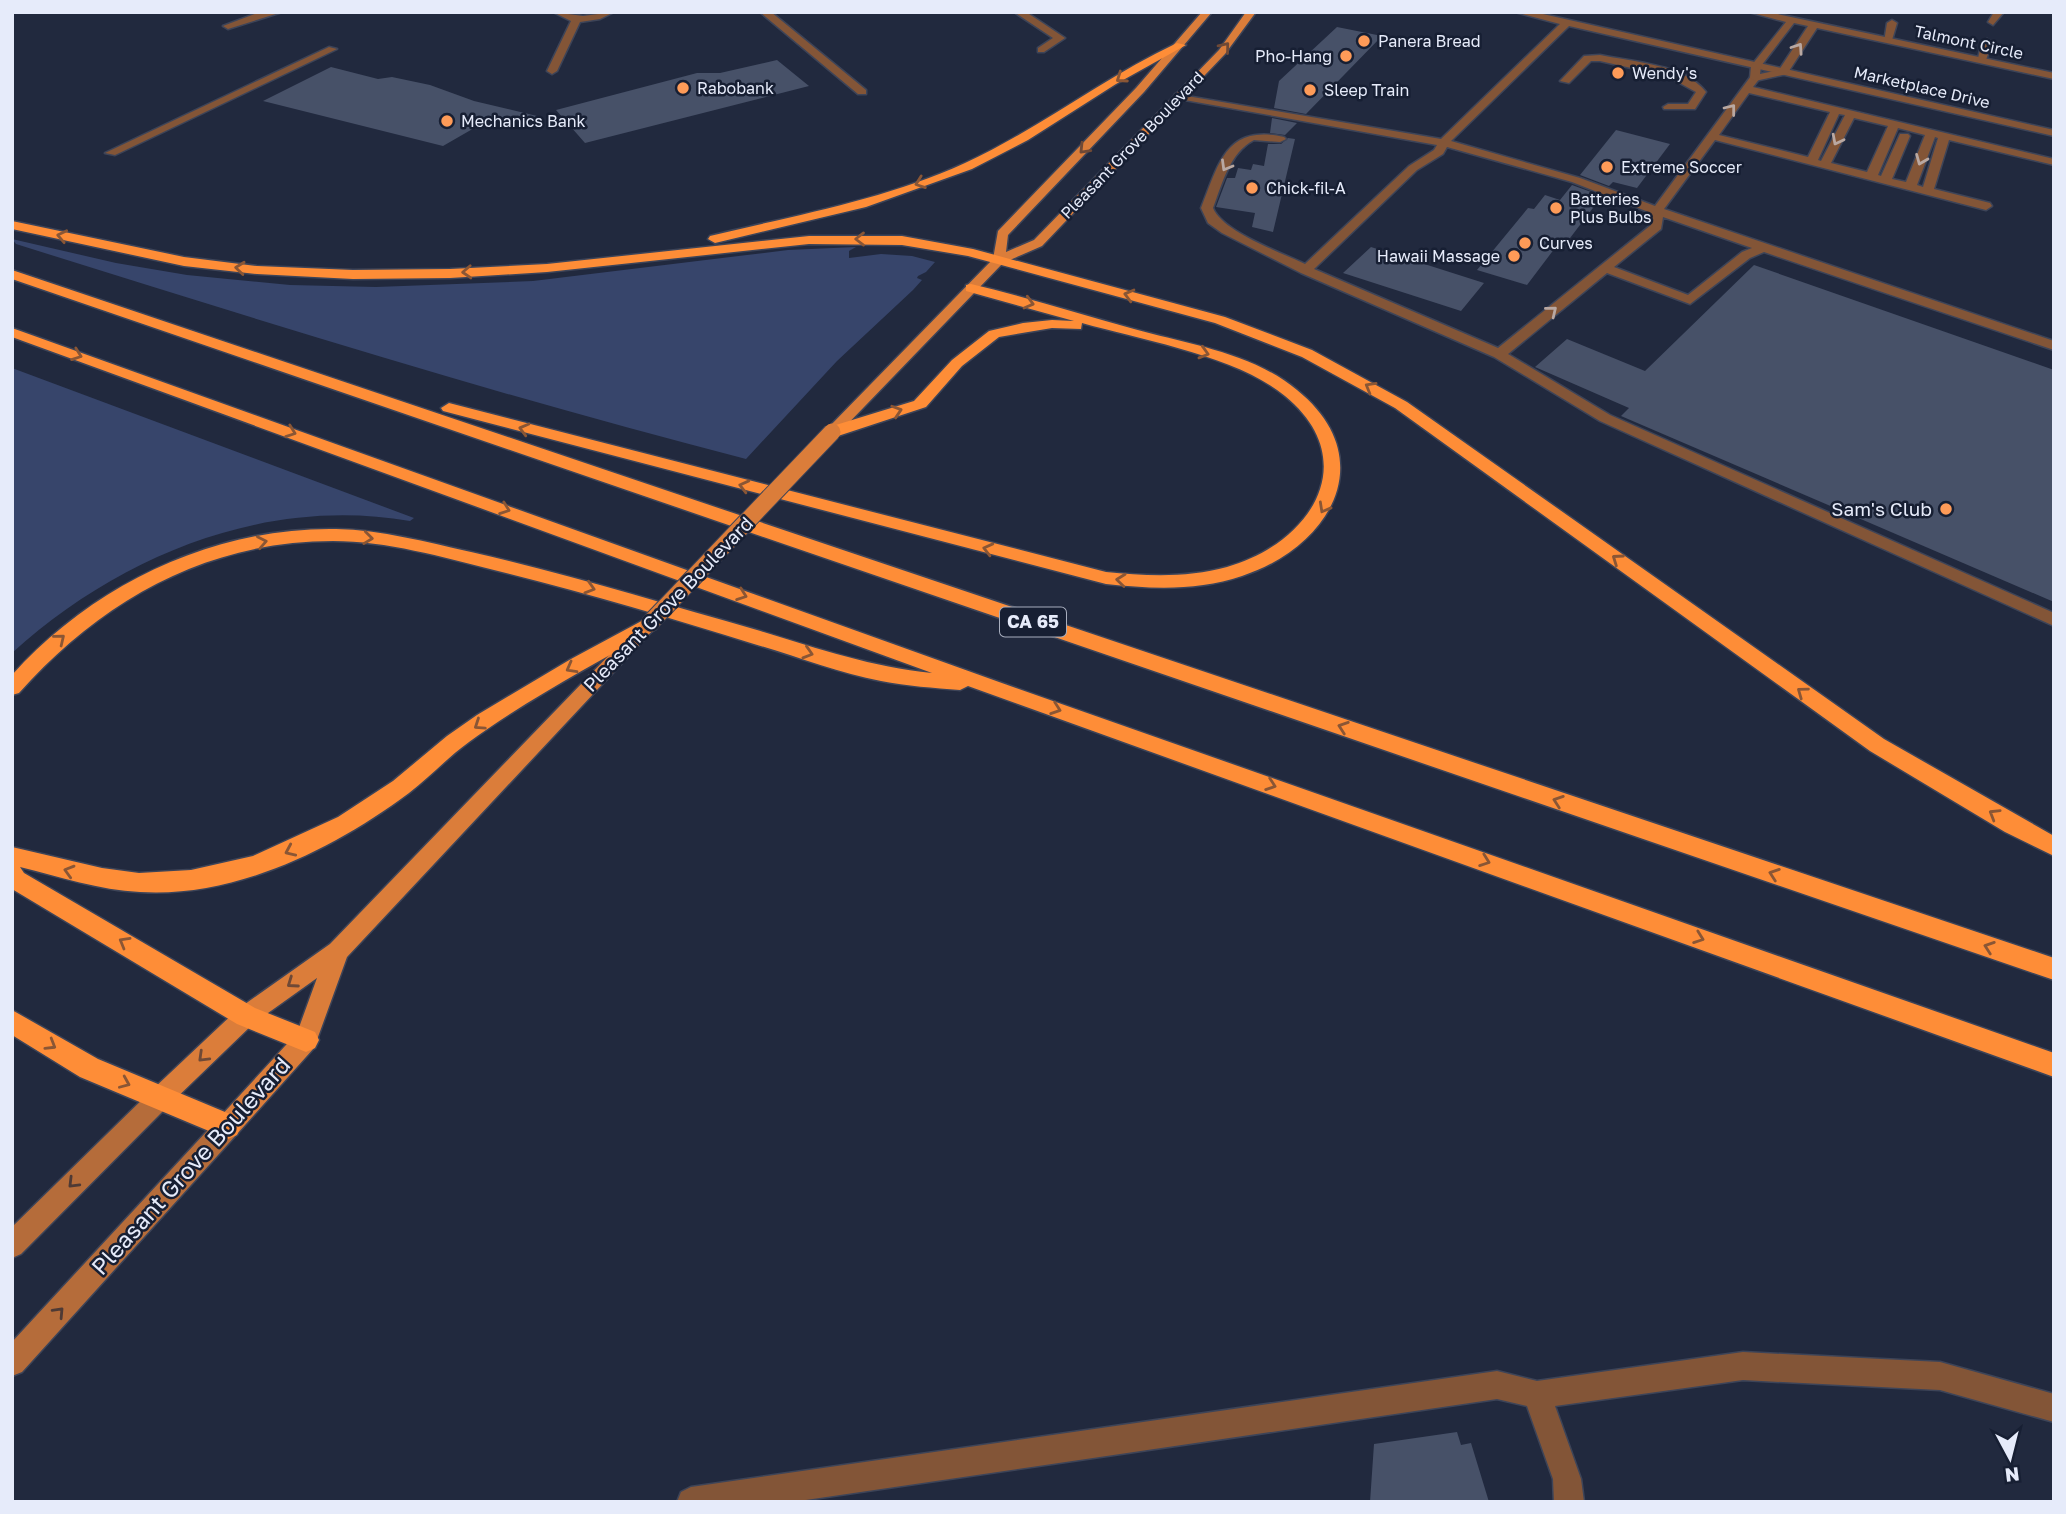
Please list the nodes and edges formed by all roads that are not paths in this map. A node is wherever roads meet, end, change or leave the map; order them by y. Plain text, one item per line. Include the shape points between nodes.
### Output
1 (277, 12) edge
2 (558, 12) edge
3 (609, 12) edge
4 (765, 12) edge
5 (1019, 12) edge
6 (1207, 12) edge
7 (1251, 12) edge
8 (1520, 12) edge
9 (1754, 12) edge
10 (1998, 12) edge
11 (577, 19) junction
12 (1792, 20) junction
13 (1993, 22) dead end
14 (1566, 23) junction
15 (1892, 23) dead end
16 (1814, 25) junction
17 (228, 26) dead end
18 (1887, 40) junction
19 (1987, 43) dead end
20 (1181, 46) junction
21 (332, 49) dead end
22 (1041, 50) dead end
23 (1981, 60) junction
24 (1756, 66) junction
25 (552, 71) dead end
26 (1783, 72) junction
27 (2054, 76) edge
28 (1564, 81) dead end
29 (1751, 83) junction
30 (862, 92) dead end
31 (1179, 96) junction
32 (1668, 107) dead end
33 (1836, 110) junction
34 (1850, 114) junction
35 (1894, 125) junction
36 (1907, 128) junction
37 (2054, 133) edge
38 (1931, 134) junction
39 (1710, 136) junction
40 (1944, 136) junction
41 (1280, 139) dead end
42 (1443, 143) junction
43 (111, 153) dead end
44 (1812, 162) junction
45 (2054, 162) edge
46 (1824, 165) junction
47 (1871, 177) junction
48 (1885, 181) junction
49 (1910, 187) junction
50 (1928, 191) junction
51 (1986, 206) dead end
52 (1657, 211) junction
53 (12, 225) edge
54 (1765, 247) junction
55 (999, 260) junction
56 (536, 268) junction
57 (1606, 268) junction
58 (1306, 270) junction
59 (12, 274) edge
60 (971, 288) junction
61 (12, 332) edge
62 (1138, 335) junction
63 (2054, 346) edge
64 (1499, 354) junction
65 (256, 356) junction
66 (832, 432) junction
67 (2054, 620) edge
68 (649, 624) junction
69 (992, 687) junction
70 (12, 688) edge
71 (2054, 847) edge
72 (12, 856) edge
73 (12, 874) edge
74 (338, 951) junction
75 (2054, 969) edge
76 (246, 1016) junction
77 (12, 1021) edge
78 (306, 1040) junction
79 (2054, 1065) edge
80 (160, 1098) junction
81 (228, 1126) junction
82 (12, 1245) edge
83 (12, 1362) edge
84 (1537, 1395) junction
85 (2054, 1408) edge
86 (691, 1502) edge
87 (1569, 1502) edge

1 - 17 street
2 - 11 street
3 - 11 street
4 - 30 street
5 - 22 street via 1060,38
6 - 20 main road, Pleasant Grove Boulevard
31 -> 7 main road, Pleasant Grove Boulevard via 1222,52
8 - 14 street
9 - 12 street, Talmont Circle
10 - 13 street
11 - 25 street
12 - 16 street, Talmont Circle
12 - 24 street
14 - 24 street
14 - 42 street
15 - 18 street
16 - 18 street, Talmont Circle
26 -> 16 street
18 - 23 street, Talmont Circle
19 - 23 street
20 -> 55 main road, Pleasant Grove Boulevard via 1002,234
20 -> 56 highway via 1142,62 1048,125 998,152 893,192 714,239
21 - 43 street
23 - 27 street, Talmont Circle
24 - 26 street, Marketplace Drive
24 - 29 street
26 - 29 street
26 - 37 street, Marketplace Drive
28 - 32 street via 1588,58 1600,58 1697,85 1701,92 1691,107
29 - 33 street
39 -> 29 street
31 - 42 street
31 - 55 main road, Pleasant Grove Boulevard via 1038,243
33 - 34 street
33 - 44 street
34 - 35 street
34 -> 46 street
35 - 36 street
35 - 47 street
36 - 38 street
36 - 48 street
38 - 40 street
38 -> 49 street
39 - 44 street
39 - 52 street
40 - 45 street
40 - 50 street
41 -> 58 street via 1244,140 1224,164 1207,208 1212,220
42 - 52 street via 1576,180
42 - 58 street via 1439,152 1413,168
44 - 46 street
46 - 47 street
47 - 48 street
48 - 49 street
49 - 50 street
50 - 51 street
52 - 54 street
52 - 57 street via 1657,226
56 -> 53 highway via 373,274 252,269 167,258
54 - 57 street via 1746,255 1689,300
54 - 63 street
55 -> 56 highway via 907,241 842,239
55 - 60 main road, Pleasant Grove Boulevard
71 -> 55 highway via 1877,745 1401,405 1335,367 1210,316
64 -> 57 street
58 - 64 street
59 - 65 highway, CA 65
60 -> 62 highway
60 - 66 main road, Pleasant Grove Boulevard
61 -> 69 highway
62 -> 65 highway via 1254,370 1298,399 1321,428 1333,457 1330,498 1310,526 1278,553 1220,576 1144,583 1106,578
66 -> 62 highway via 920,404 957,363 994,334 1052,324
64 - 67 street via 1605,418
75 -> 65 highway, CA 65
66 - 68 main road, Pleasant Grove Boulevard, bridge
68 -> 72 highway via 536,687 459,738 362,814 326,835 245,869 158,883 112,881
68 - 74 main road, Pleasant Grove Boulevard
70 -> 69 highway via 48,649 105,605 174,568 239,546 333,535 396,541 562,579 880,674
69 -> 79 highway
76 -> 73 highway
74 -> 76 main road, Pleasant Grove Boulevard
74 - 78 main road, Pleasant Grove Boulevard
76 - 78 highway
76 -> 80 main road, Pleasant Grove Boulevard
77 -> 80 highway via 89,1069
78 - 81 main road, Pleasant Grove Boulevard
80 - 81 highway
80 -> 82 main road, Pleasant Grove Boulevard
83 -> 81 main road, Pleasant Grove Boulevard
84 - 85 street via 1742,1366 1940,1376
84 - 86 street via 1497,1385
84 - 87 street via 1567,1479

